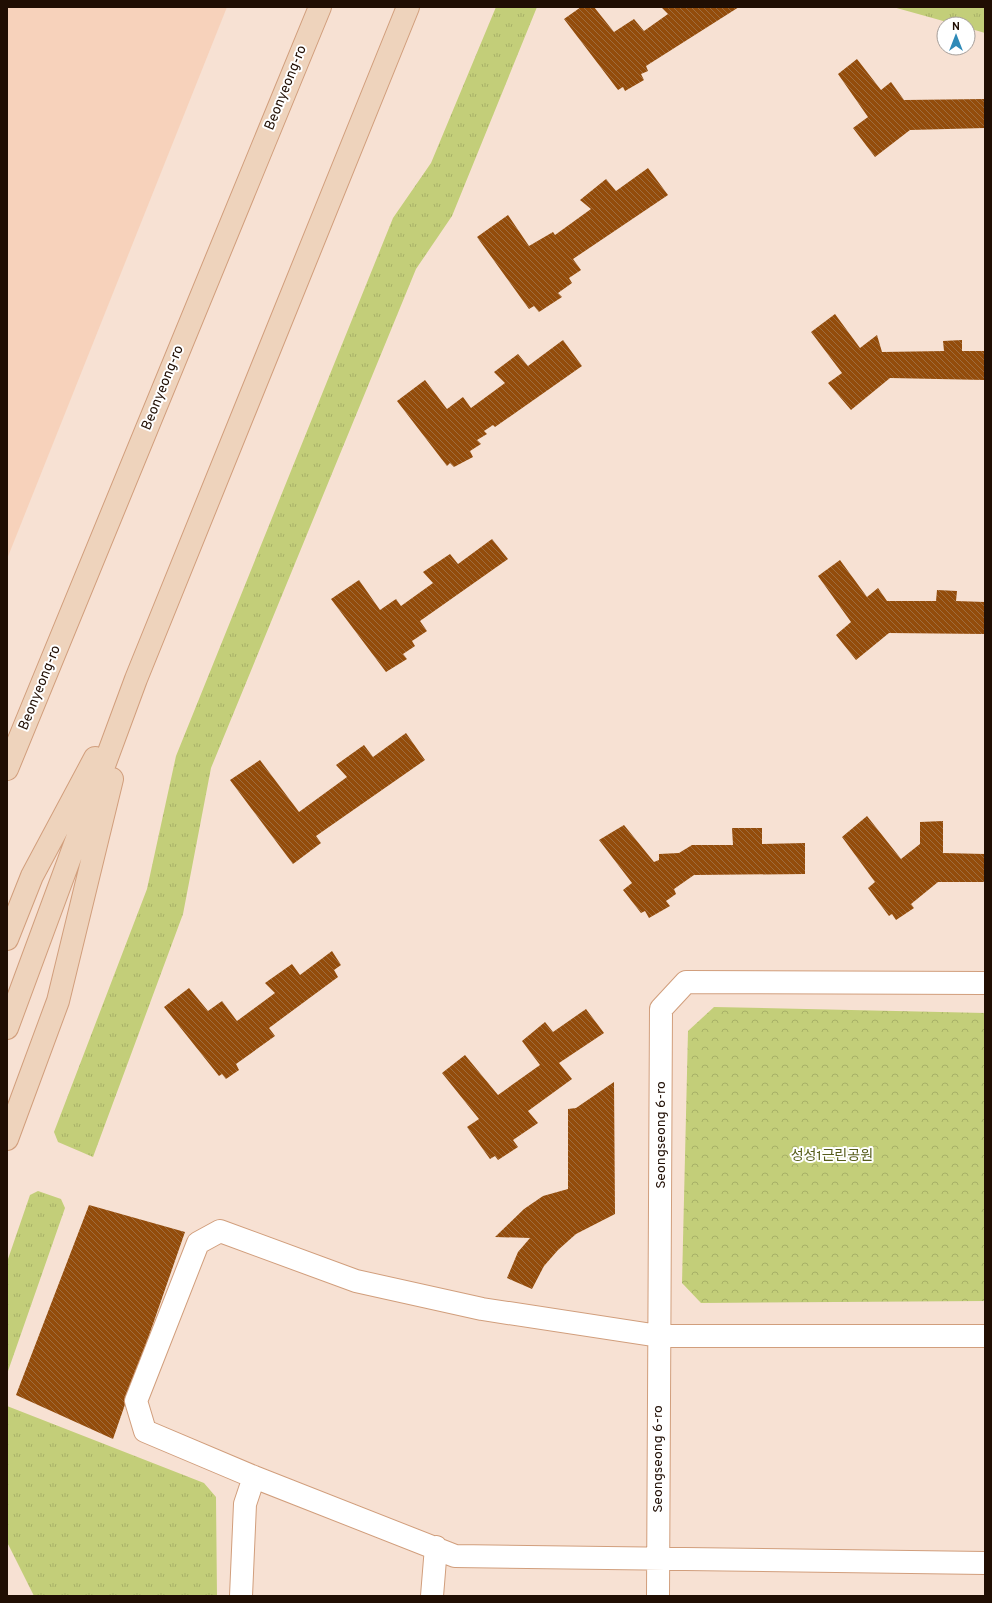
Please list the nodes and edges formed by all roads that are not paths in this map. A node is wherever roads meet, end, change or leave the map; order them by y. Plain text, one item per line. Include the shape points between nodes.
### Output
1 (320, 7) edge
2 (408, 7) edge
3 (136, 679) junction
4 (7, 769) edge
5 (7, 939) edge
6 (985, 982) edge
7 (7, 1028) edge
8 (7, 1139) edge
9 (659, 1336) junction
10 (985, 1336) edge
11 (254, 1477) junction
12 (436, 1547) junction
13 (658, 1558) junction
14 (985, 1564) edge
15 (241, 1596) edge
16 (432, 1596) edge
17 (658, 1596) edge

1 - 4 main road, Beonyeong-ro
2 - 3 main road
3 - 5 main road via 32,876
3 - 7 main road
3 - 8 main road via 58,1001
6 - 9 street, Seongseong 6-ro via 686,982 661,1009
9 - 10 street
9 - 11 street via 482,1309 356,1281 220,1232 198,1243 136,1401 145,1431
9 - 13 street, Seongseong 6-ro
11 - 12 street
11 - 15 street via 245,1504
12 - 13 street via 455,1556
12 - 16 street
13 - 14 street
13 - 17 street, Seongseong 6-ro

